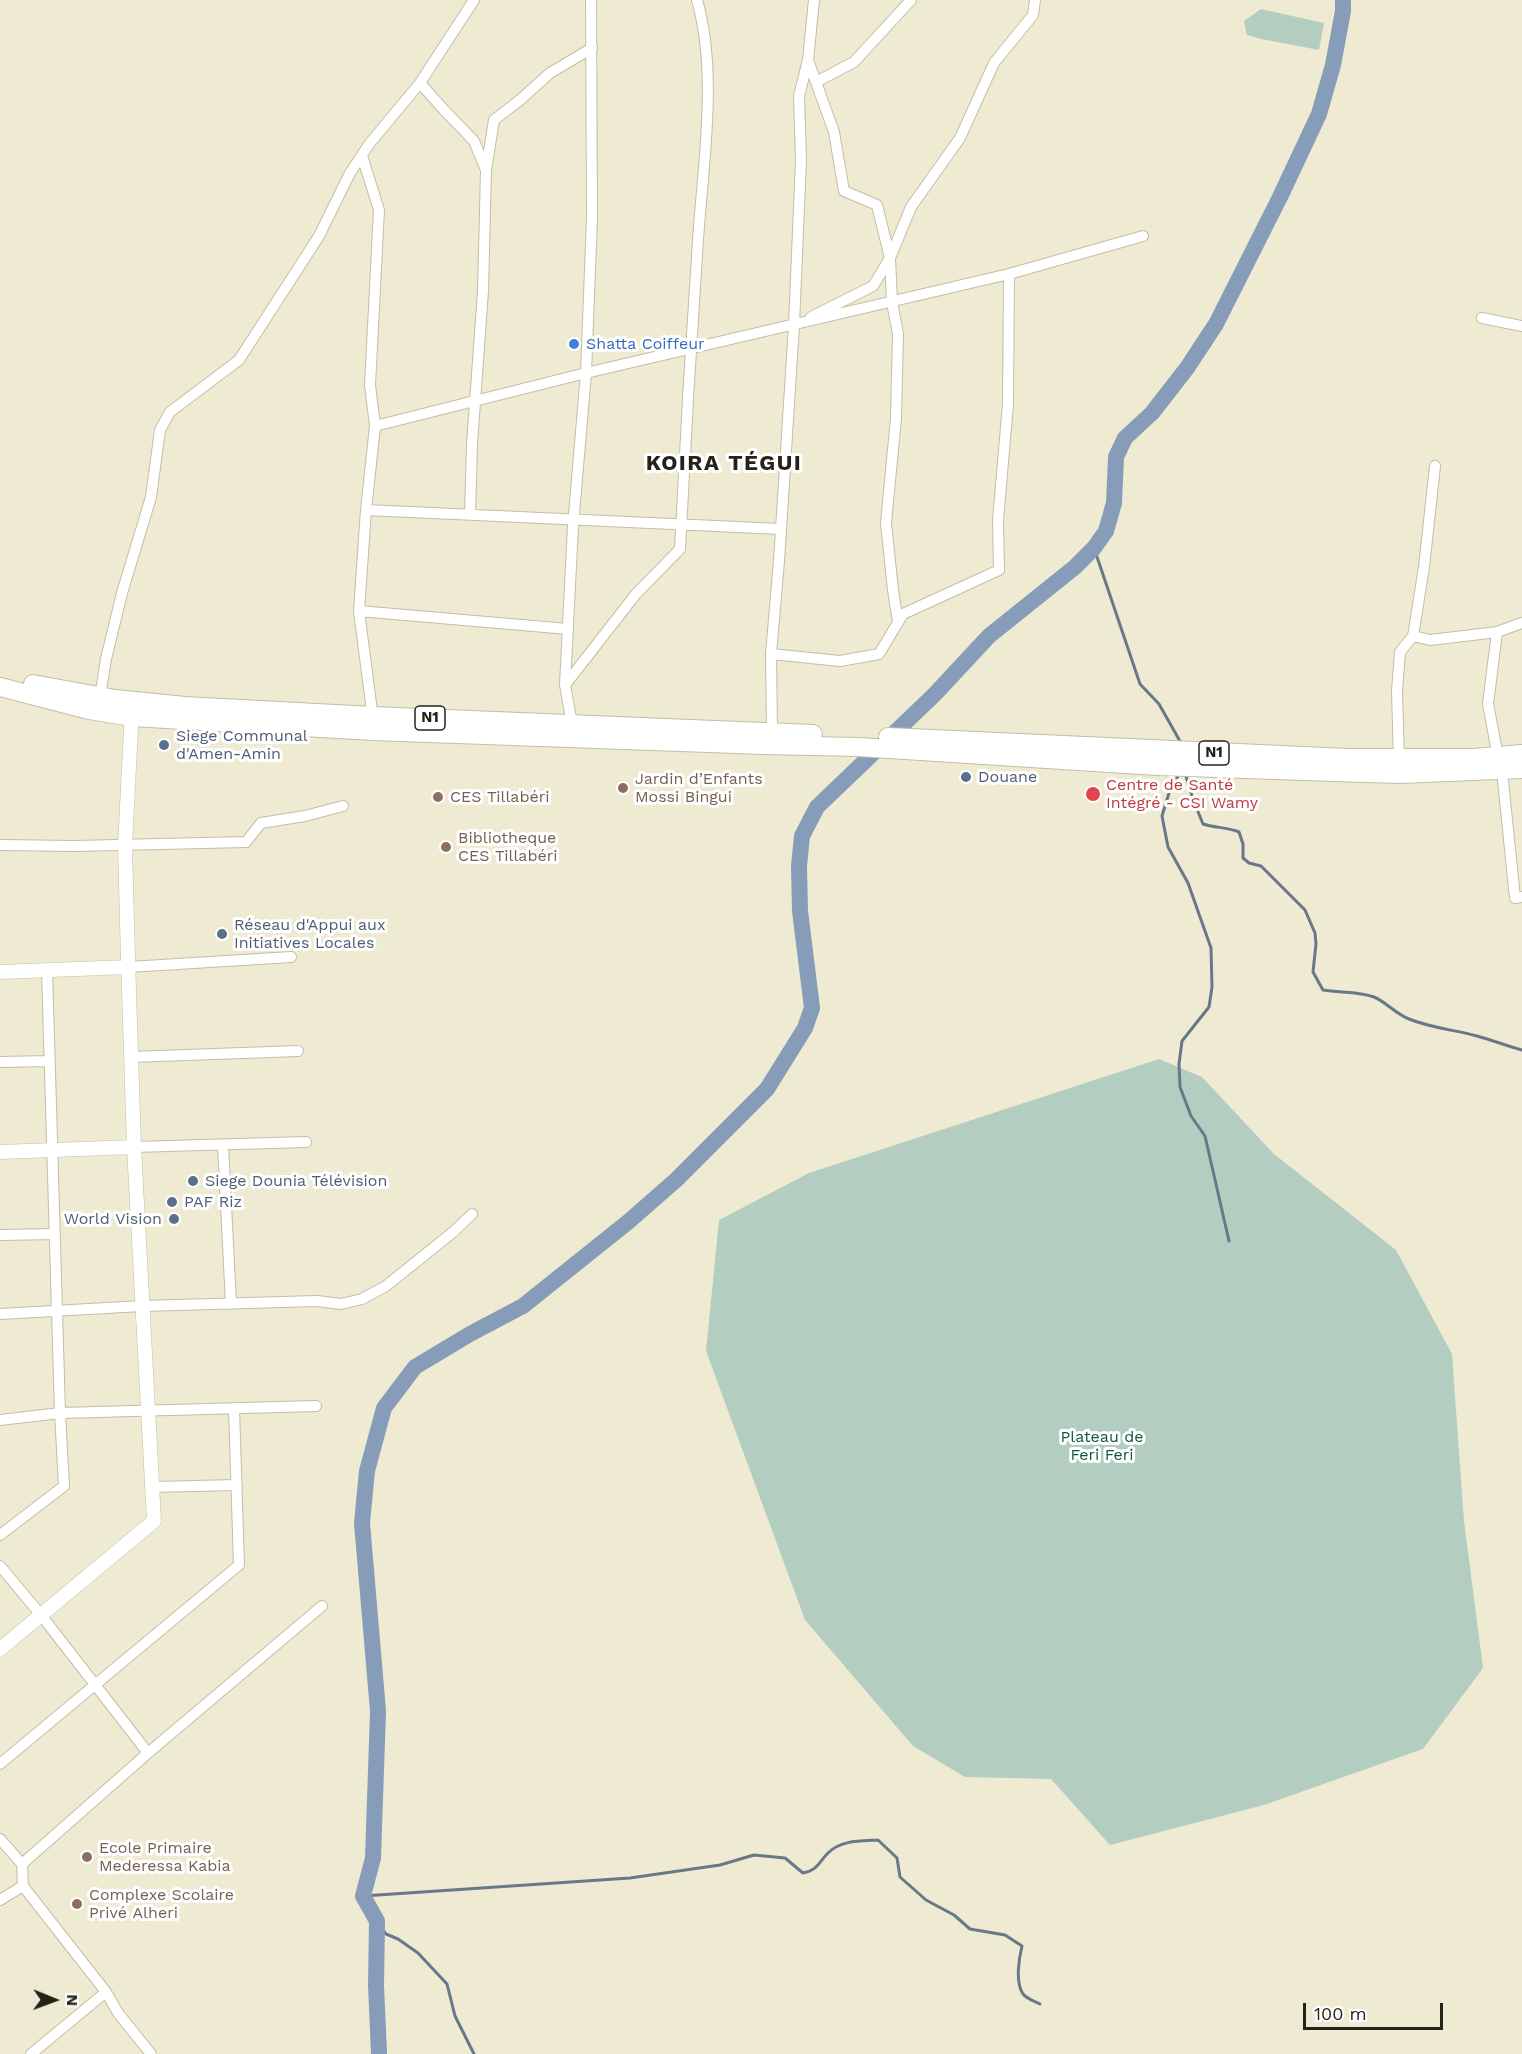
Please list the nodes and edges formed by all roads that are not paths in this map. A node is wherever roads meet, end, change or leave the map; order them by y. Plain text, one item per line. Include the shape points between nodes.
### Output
1 (474, 0) edge
2 (591, 0) edge
3 (696, 0) edge
4 (814, 0) edge
5 (911, 0) edge
6 (1035, 0) edge
7 (592, 48) junction
8 (808, 60) junction
9 (816, 82) junction
10 (420, 83) junction
11 (362, 156) junction
12 (486, 170) junction
13 (1143, 236) dead end
14 (890, 258) junction
15 (1009, 274) junction
16 (892, 302) junction
17 (1482, 318) dead end
18 (795, 325) junction
19 (1522, 326) edge
20 (691, 349) junction
21 (586, 373) junction
22 (475, 401) junction
23 (375, 426) junction
24 (1436, 466) dead end
25 (366, 510) junction
26 (470, 514) junction
27 (573, 519) junction
28 (681, 525) junction
29 (781, 529) junction
30 (359, 610) junction
31 (898, 622) junction
32 (1522, 623) edge
33 (568, 629) junction
34 (1497, 632) junction
35 (1413, 636) junction
36 (771, 654) junction
37 (0, 677) edge
38 (565, 685) junction
39 (0, 687) edge
40 (100, 697) junction
41 (132, 709) junction
42 (373, 724) junction
43 (574, 731) junction
44 (772, 732) junction
45 (860, 742) junction
46 (1522, 754) edge
47 (1500, 764) junction
48 (1400, 766) junction
49 (1522, 769) edge
50 (343, 806) dead end
51 (0, 845) edge
52 (125, 845) junction
53 (1522, 897) edge
54 (291, 957) dead end
55 (129, 967) junction
56 (47, 970) junction
57 (0, 972) edge
58 (298, 1051) dead end
59 (131, 1057) junction
60 (50, 1061) junction
61 (0, 1062) edge
62 (306, 1142) dead end
63 (223, 1145) junction
64 (134, 1147) junction
65 (52, 1150) junction
66 (0, 1152) edge
67 (472, 1214) dead end
68 (54, 1234) junction
69 (0, 1235) edge
70 (231, 1304) junction
71 (142, 1306) junction
72 (57, 1311) junction
73 (0, 1314) edge
74 (315, 1406) dead end
75 (234, 1408) junction
76 (148, 1410) junction
77 (60, 1413) junction
78 (0, 1420) edge
79 (237, 1485) junction
80 (152, 1487) junction
81 (0, 1536) edge
82 (0, 1566) edge
83 (322, 1606) dead end
84 (41, 1615) junction
85 (0, 1649) edge
86 (95, 1684) junction
87 (148, 1753) junction
88 (0, 1764) edge
89 (0, 1839) edge
90 (22, 1864) junction
91 (23, 1886) junction
92 (0, 1900) edge
93 (106, 1992) junction
94 (31, 2054) edge
95 (150, 2054) edge

1 - 10 street
2 - 7 street
3 - 20 street via 703,21 708,97
4 - 8 street
5 - 9 street via 854,62
6 - 14 street via 1033,15 994,63 960,138 910,207
7 - 12 street via 550,73 495,120
7 - 21 street via 592,218
8 - 9 street
8 - 18 street via 799,96 801,160
9 - 14 street via 834,132 844,191 877,205
10 - 11 street
10 - 12 street via 474,141
11 - 23 street via 379,210 370,385
11 - 40 street via 319,236 239,360 170,412 160,430 151,497 122,593
12 - 22 street
13 - 15 street
14 - 16 street
14 - 18 street via 873,286
15 - 16 street
15 - 31 street via 1008,404 998,519 999,570 903,614
16 - 18 street
16 - 31 street via 898,334 898,374 886,523
17 - 19 street
18 - 20 street
18 - 29 street
20 - 21 street
20 - 28 street
21 - 22 street
21 - 27 street
22 - 23 street
22 - 26 street
23 - 25 street
24 - 35 street
25 - 26 street
25 - 30 street
26 - 27 street
27 - 28 street
27 - 33 street
28 - 29 street
28 - 38 street via 680,549 636,594
29 - 36 street
30 - 33 street
30 - 42 street
31 - 36 street via 879,654 840,661
32 - 34 street
33 - 38 street
34 - 35 street via 1430,640
34 - 47 street via 1488,704
35 - 48 street via 1400,652
36 - 44 street
37 - 40 main road, N1
38 - 43 street
39 - 41 main road, N1 via 89,710
40 - 41 main road, N1
41 - 42 main road, N1
41 - 52 street
42 - 43 main road, N1
43 - 44 main road, N1
43 - 45 main road, N1
44 - 45 main road, N1
45 - 48 main road, N1
46 - 47 main road, N1
47 - 48 main road, N1
47 - 49 main road, N1
47 - 53 street via 1515,898
50 - 52 street via 261,823 246,842
51 - 52 street
52 - 55 street
54 - 55 street
55 - 56 street
55 - 59 street
56 - 57 street
56 - 60 street
58 - 59 street
59 - 64 street
60 - 61 street
60 - 65 street
62 - 63 street
63 - 64 street
63 - 70 street
64 - 65 street
64 - 71 street
65 - 66 street
65 - 68 street
67 - 70 street via 386,1286 362,1299 341,1304
68 - 69 street
68 - 72 street
70 - 71 street
71 - 72 street
71 - 76 street
72 - 73 street
72 - 77 street
74 - 75 street
75 - 76 street
75 - 79 street
76 - 77 street
76 - 80 street
77 - 78 street
77 - 81 street via 64,1486
79 - 80 street
79 - 86 street via 239,1565
80 - 84 street via 154,1521
82 - 84 street
83 - 87 street
84 - 85 street
84 - 86 street
86 - 87 street
86 - 88 street
87 - 90 street
89 - 90 street
90 - 91 street
91 - 92 street
91 - 93 street
93 - 94 street
93 - 95 street

